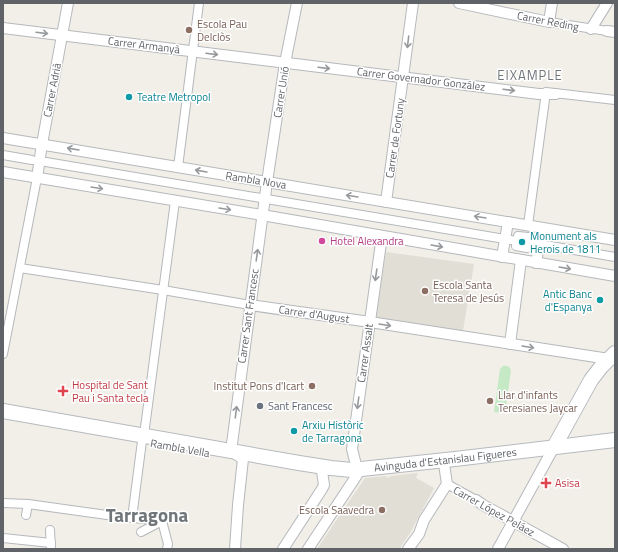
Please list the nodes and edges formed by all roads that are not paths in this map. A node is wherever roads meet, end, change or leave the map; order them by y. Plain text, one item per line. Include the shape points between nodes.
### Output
1 (68, 3) edge
2 (200, 3) edge
3 (297, 3) edge
4 (413, 3) edge
5 (458, 3) edge
6 (552, 3) edge
7 (607, 3) edge
8 (549, 22) junction
9 (3, 28) edge
10 (591, 29) junction
11 (611, 32) edge
12 (62, 35) junction
13 (193, 51) junction
14 (285, 63) junction
15 (403, 77) junction
16 (549, 93) junction
17 (615, 100) edge
18 (3, 138) edge
19 (42, 144) junction
20 (3, 155) edge
21 (32, 160) dead end
22 (46, 162) dead end
23 (178, 167) junction
24 (3, 172) edge
25 (36, 178) junction
26 (267, 182) junction
27 (265, 198) junction
28 (175, 201) junction
29 (386, 202) junction
30 (262, 215) junction
31 (508, 222) junction
32 (528, 225) junction
33 (542, 228) junction
34 (382, 236) junction
35 (505, 238) junction
36 (615, 240) edge
37 (539, 244) junction
38 (502, 257) junction
39 (615, 257) edge
40 (521, 260) junction
41 (536, 263) junction
42 (20, 268) junction
43 (615, 276) edge
44 (163, 290) junction
45 (250, 305) junction
46 (370, 322) junction
47 (510, 344) junction
48 (3, 354) edge
49 (612, 356) edge
50 (3, 411) edge
51 (3, 418) edge
52 (143, 438) junction
53 (615, 440) edge
54 (554, 447) junction
55 (230, 451) junction
56 (243, 460) junction
57 (444, 464) junction
58 (338, 469) joint
59 (357, 472) junction
60 (323, 478) junction
61 (447, 484) junction
62 (476, 500) joint
63 (3, 503) edge
64 (28, 504) junction
65 (26, 516) dead end
66 (132, 518) junction
67 (162, 521) junction
68 (514, 521) junction
69 (50, 530) dead end
70 (142, 532) dead end
71 (3, 538) edge
72 (51, 546) edge
73 (167, 549) edge
74 (235, 549) edge
75 (283, 549) edge
76 (308, 549) edge
77 (408, 549) edge
78 (498, 549) edge
79 (563, 549) edge

1 - 12 street, Carrer Adrià
2 - 13 street
3 - 14 street, Carrer Unió
4 -> 15 street, Carrer de Fortuny
5 - 8 street, Carrer Reding
6 - 8 street
7 - 10 street
8 - 10 street, Carrer Reding
9 -> 12 street, Carrer Armanyà
10 - 11 street, Carrer Reding
12 - 13 street, Carrer Armanyà
12 - 19 street, Carrer Adrià
13 -> 14 street, Carrer Armanyà
13 - 23 street
14 -> 15 street, Carrer Governador González
14 - 26 street, Carrer Unió
15 -> 16 street, Carrer Governador González
15 - 29 street, Carrer de Fortuny
16 - 17 street
16 - 32 street
18 - 19 street, Rambla Nova
23 -> 19 street, Rambla Nova
19 - 25 street, Carrer Adrià
20 - 21 street
22 - 27 street, Rambla Nova
26 -> 23 street, Rambla Nova
24 - 25 street
25 -> 28 street
25 - 42 street
26 - 27 street, Carrer Sant Francesc
29 -> 26 street, Rambla Nova
27 - 30 street, Carrer Sant Francesc
27 - 35 street, Rambla Nova
28 -> 30 street
28 - 44 street
31 -> 29 street, Rambla Nova
30 - 34 street
45 -> 30 street, Carrer Sant Francesc
31 - 32 street, Rambla Nova
31 - 35 street
32 - 33 street, Rambla Nova
33 - 36 street, Rambla Nova
33 - 37 street
34 -> 38 street
34 -> 46 street, Carrer Assalt
35 - 37 street, Rambla Nova via 517,241 518,236 528,237 527,242
35 - 38 street
37 - 39 street, Rambla Nova
37 - 41 street
38 - 40 street
40 - 41 street
40 - 47 street
41 -> 43 street
42 - 44 street, Carrer d'August
42 - 48 street
44 - 45 street, Carrer d'August
44 - 52 street
45 - 46 street, Carrer d'August
55 -> 45 street, Carrer Sant Francesc
46 -> 47 street, Carrer d'August
46 -> 59 street, Carrer Assalt via 352,449
47 -> 49 street, Carrer d'August
49 - 54 main road via 591,380
50 - 52 main road, Rambla Vella
51 - 52 main road, Rambla Vella
52 - 55 main road, Rambla Vella
52 - 56 main road, Rambla Vella
52 - 66 street
53 - 54 main road, Avinguda d'Estanislau Figueres
54 - 57 main road, Avinguda d'Estanislau Figueres via 532,454
54 - 59 main road, Avinguda d'Estanislau Figueres
54 - 68 street
55 - 56 street
55 - 58 main road, Rambla Vella
55 - 59 main road via 247,450 350,466
56 - 60 main road, Rambla Vella
56 - 74 street
57 - 59 main road, Avinguda d'Estanislau Figueres
57 - 61 street
58 - 59 main road, Avinguda d'Estanislau Figueres
59 - 60 main road, Rambla Vella
59 - 76 street
60 - 75 street via 322,489
61 - 62 street, Carrer López Peláez
61 - 77 street
62 - 68 street, Carrer López Peláez
63 - 64 street
64 - 65 street
64 - 66 street
66 - 67 street
67 - 70 street
67 - 73 street
68 - 78 street
68 - 79 street, Carrer López Peláez
69 - 72 street
71 - 72 street

